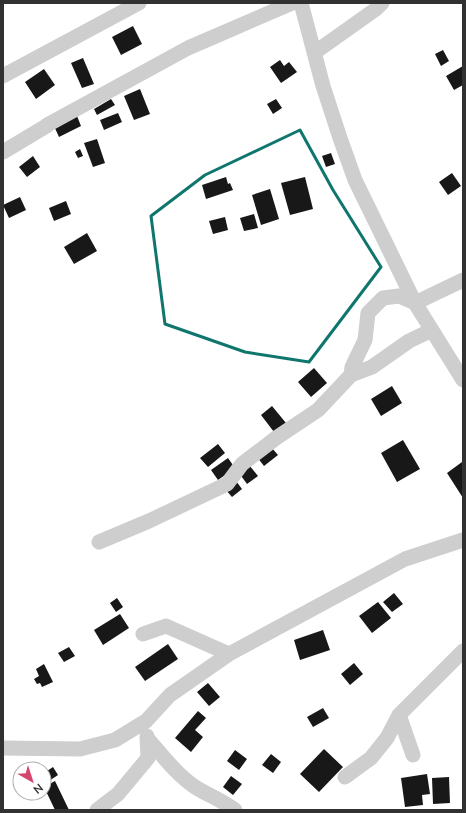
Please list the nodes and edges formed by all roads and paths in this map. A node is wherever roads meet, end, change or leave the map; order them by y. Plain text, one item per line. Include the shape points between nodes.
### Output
1 (139, 3) edge
2 (292, 3) edge
3 (301, 3) edge
4 (382, 3) edge
5 (314, 53) junction
6 (3, 76) edge
7 (3, 152) edge
8 (463, 280) edge
9 (415, 303) junction
10 (432, 330) junction
11 (351, 375) junction
12 (463, 380) edge
13 (463, 540) edge
14 (99, 542) dead end
15 (143, 634) dead end
16 (463, 651) edge
17 (229, 654) junction
18 (400, 715) junction
19 (146, 721) junction
20 (147, 738) junction
21 (3, 748) edge
22 (413, 755) dead end
23 (345, 777) dead end
24 (97, 810) edge
25 (235, 810) edge

1 - 6 street
2 - 7 street via 188,48 47,124
3 - 5 street
4 - 5 street
5 - 9 street via 355,180
8 - 9 street
9 - 10 street
9 - 11 street via 399,296 383,298 368,313 365,340 352,367
10 - 11 street via 409,341 372,367
10 - 12 street
11 - 14 street via 318,410 242,464 227,484
13 - 17 street via 405,559
15 - 17 street via 166,626
16 - 18 street
17 - 19 street via 170,695
18 - 22 street
18 - 23 street via 387,738 371,758
19 - 20 street
19 - 21 street via 115,740 80,749
20 - 24 street via 148,758 118,794
20 - 25 street via 178,773 195,787

